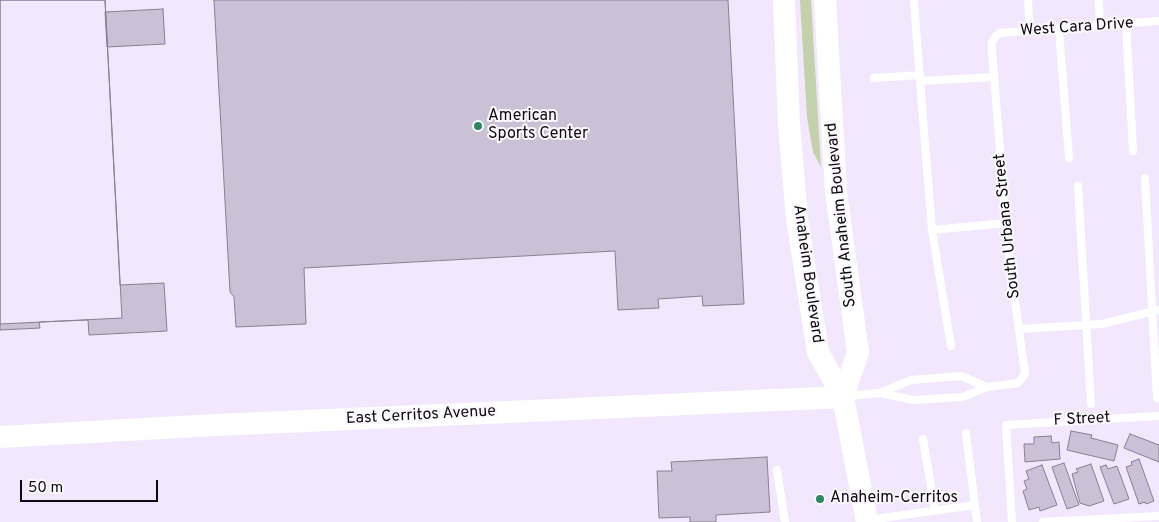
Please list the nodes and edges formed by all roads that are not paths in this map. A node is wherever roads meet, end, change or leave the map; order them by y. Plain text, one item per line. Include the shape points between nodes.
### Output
1 (784, 0) edge
2 (826, 0) edge
3 (914, 0) edge
4 (1028, 0) edge
5 (1099, 0) edge
6 (1159, 21) edge
7 (1126, 24) junction
8 (1100, 26) junction
9 (1059, 29) junction
10 (1030, 31) junction
11 (996, 36) joint
12 (994, 77) junction
13 (874, 78) dead end
14 (920, 78) junction
15 (1133, 151) dead end
16 (1068, 158) dead end
17 (1144, 178) dead end
18 (1078, 186) dead end
19 (1006, 223) junction
20 (932, 230) junction
21 (1156, 310) edge
22 (1086, 325) junction
23 (1020, 329) junction
24 (951, 346) dead end
25 (987, 386) junction
26 (880, 393) junction
27 (843, 397) junction
28 (1157, 398) dead end
29 (1091, 404) dead end
30 (1159, 416) edge
31 (966, 433) dead end
32 (0, 437) edge
33 (923, 439) dead end
34 (777, 470) dead end
35 (975, 505) junction
36 (935, 510) junction
37 (1159, 516) edge
38 (866, 521) edge
39 (785, 522) edge
40 (978, 522) edge
41 (1012, 522) edge
42 (1043, 522) edge

1 - 27 main road, Anaheim Boulevard via 797,219 818,352
2 - 27 main road, South Anaheim Boulevard via 836,192 858,352
3 - 14 lane
4 - 10 lane
5 - 8 lane
6 - 7 lane, West Cara Drive
7 - 8 lane, West Cara Drive
7 - 15 lane
8 - 9 lane, West Cara Drive
9 - 10 lane, West Cara Drive
9 - 16 lane
10 - 11 lane, West Cara Drive
11 - 12 lane, South Urbana Street via 992,42
12 - 14 lane
12 - 19 lane, South Urbana Street
13 - 14 lane
14 - 20 lane
17 - 21 lane
18 - 22 lane
19 - 20 lane
19 - 23 lane, South Urbana Street
20 - 24 lane
21 - 22 lane
21 - 28 lane
22 - 23 lane
22 - 29 lane
23 - 25 lane, South Urbana Street via 1023,380
25 - 26 lane, South Urbana Street via 963,397 913,400
25 - 26 lane, South Urbana Street via 962,376 911,380
26 - 27 lane
27 - 32 main road, East Cerritos Avenue
27 - 38 main road, Anaheim Boulevard
30 - 41 lane, F Street via 1006,424
31 - 35 lane
33 - 36 lane
34 - 39 lane
35 - 36 lane
35 - 40 lane
36 - 38 lane
37 - 42 lane

